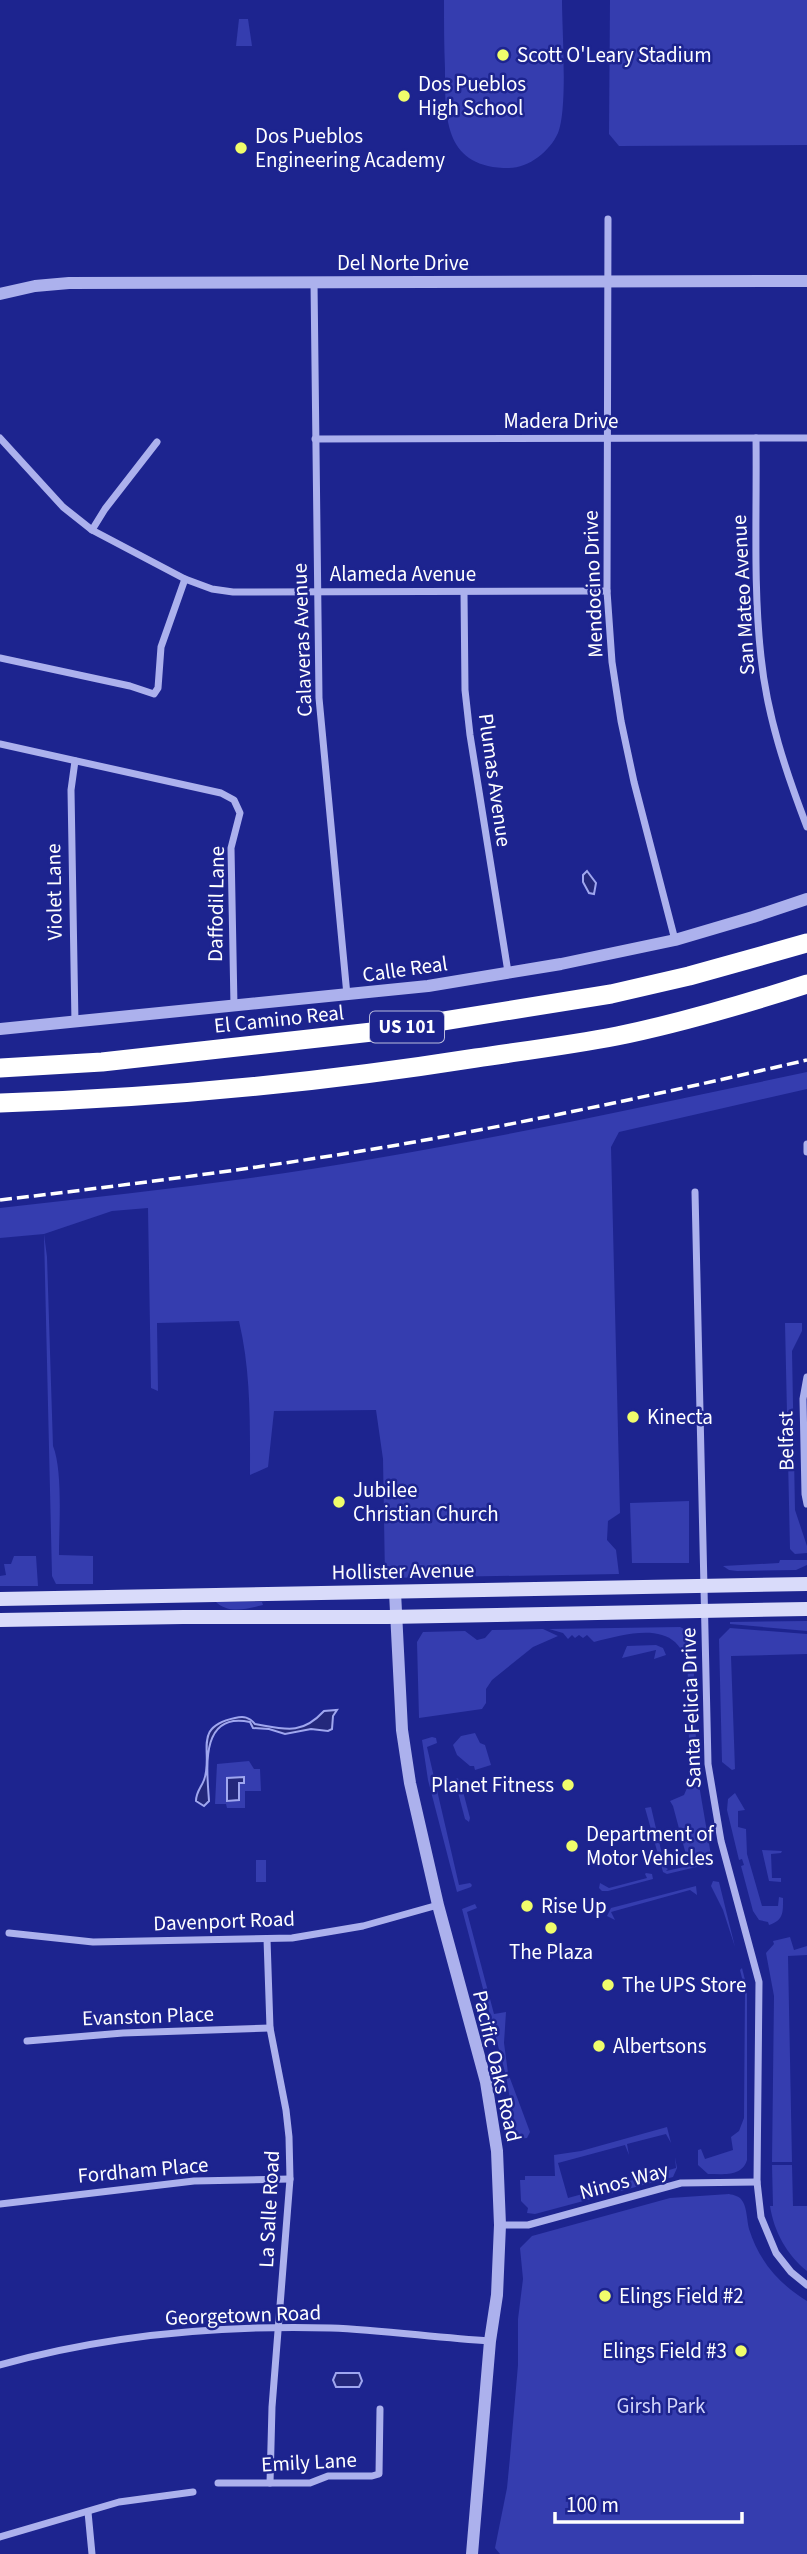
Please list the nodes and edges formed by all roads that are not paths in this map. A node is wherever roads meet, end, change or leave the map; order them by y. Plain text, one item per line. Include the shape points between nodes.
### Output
1 (608, 219) dead end
2 (807, 281) edge
3 (314, 282) junction
4 (608, 282) junction
5 (0, 294) edge
6 (0, 438) edge
7 (756, 438) junction
8 (807, 438) edge
9 (315, 439) junction
10 (607, 439) junction
11 (157, 442) dead end
12 (92, 530) junction
13 (185, 579) junction
14 (607, 591) junction
15 (318, 592) junction
16 (464, 592) junction
17 (0, 657) edge
18 (0, 744) edge
19 (75, 761) junction
20 (807, 827) edge
21 (807, 899) edge
22 (675, 940) junction
23 (807, 943) edge
24 (508, 972) junction
25 (807, 986) edge
26 (347, 996) junction
27 (234, 1007) junction
28 (75, 1023) junction
29 (0, 1029) edge
30 (0, 1068) edge
31 (0, 1103) edge
32 (807, 1144) edge
33 (807, 1152) edge
34 (695, 1192) dead end
35 (807, 1377) edge
36 (807, 1504) edge
37 (807, 1584) edge
38 (704, 1586) junction
39 (395, 1592) junction
40 (0, 1599) edge
41 (807, 1609) edge
42 (705, 1611) junction
43 (395, 1616) junction
44 (0, 1620) edge
45 (438, 1906) junction
46 (9, 1933) dead end
47 (267, 1939) junction
48 (270, 2028) junction
49 (27, 2041) dead end
50 (290, 2179) junction
51 (757, 2182) junction
52 (0, 2204) edge
53 (500, 2225) junction
54 (807, 2285) edge
55 (278, 2328) junction
56 (490, 2341) junction
57 (0, 2365) edge
58 (380, 2409) dead end
59 (218, 2483) dead end
60 (270, 2483) junction
61 (193, 2492) dead end
62 (88, 2512) junction
63 (0, 2537) edge
64 (92, 2554) edge
65 (472, 2554) edge

1 - 4 street, Mendocino Drive
2 - 4 street, Del Norte Drive
3 - 4 street, Del Norte Drive
3 - 5 street, Del Norte Drive via 69,283
3 - 9 street, Calaveras Avenue
4 - 10 street, Mendocino Drive
6 - 12 street, Alameda Avenue via 62,507
7 - 8 street, Madera Drive
7 - 10 street, Madera Drive
7 - 20 street, San Mateo Avenue via 761,659 785,769
9 - 10 street, Madera Drive
9 - 15 street, Calaveras Avenue
10 - 14 street, Mendocino Drive
11 - 12 street
12 - 13 street, Alameda Avenue
13 - 15 street, Alameda Avenue via 226,591
13 - 17 street via 161,647 154,694
14 - 16 street, Alameda Avenue
14 - 22 street, Mendocino Drive via 621,721
15 - 16 street, Alameda Avenue
15 - 26 street, Calaveras Avenue via 319,698
16 - 24 street, Plumas Avenue via 470,735
18 - 19 street
19 - 27 street, Daffodil Lane via 221,793 239,806 240,821 231,848
19 - 28 street, Violet Lane via 71,790
21 - 22 street, Calle Real
22 - 24 street, Calle Real
23 - 30 highway, El Camino Real / US 101 via 611,994 381,1031 102,1062
24 - 26 street, Calle Real
25 - 31 highway, US 101 via 617,1036 386,1072 108,1100
26 - 27 street, Calle Real
27 - 28 street, Calle Real
28 - 29 street, Calle Real
32 - 33 street
34 - 38 street, Santa Felicia Drive
35 - 36 street, Belfast via 803,1399
37 - 38 main road, Hollister Avenue
38 - 39 main road, Hollister Avenue
38 - 42 street, Santa Felicia Drive
39 - 40 main road, Hollister Avenue
39 - 43 street, Pacific Oaks Road
41 - 42 main road
42 - 43 main road
42 - 51 street, Santa Felicia Drive via 710,1784 759,1982
43 - 44 main road
43 - 45 street, Pacific Oaks Road via 401,1730
45 - 47 street, Davenport Road via 344,1930
45 - 53 street, Pacific Oaks Road via 491,2104
46 - 47 street, Davenport Road via 93,1942
47 - 48 street, La Salle Road
48 - 49 street, Evanston Place
48 - 50 street, La Salle Road via 288,2123
50 - 52 street, Fordham Place via 194,2181
50 - 55 street, La Salle Road
51 - 53 street, Ninos Way via 681,2183 528,2225
51 - 54 street, Santa Felicia Drive via 769,2242
53 - 56 street, Pacific Oaks Road
55 - 56 street, Georgetown Road
55 - 57 street, Georgetown Road via 132,2338
55 - 60 street, La Salle Road
56 - 65 street, Pacific Oaks Road
58 - 60 street, Emily Lane via 379,2474
59 - 60 street, Emily Lane
61 - 62 street via 119,2502
62 - 63 street
62 - 64 street

